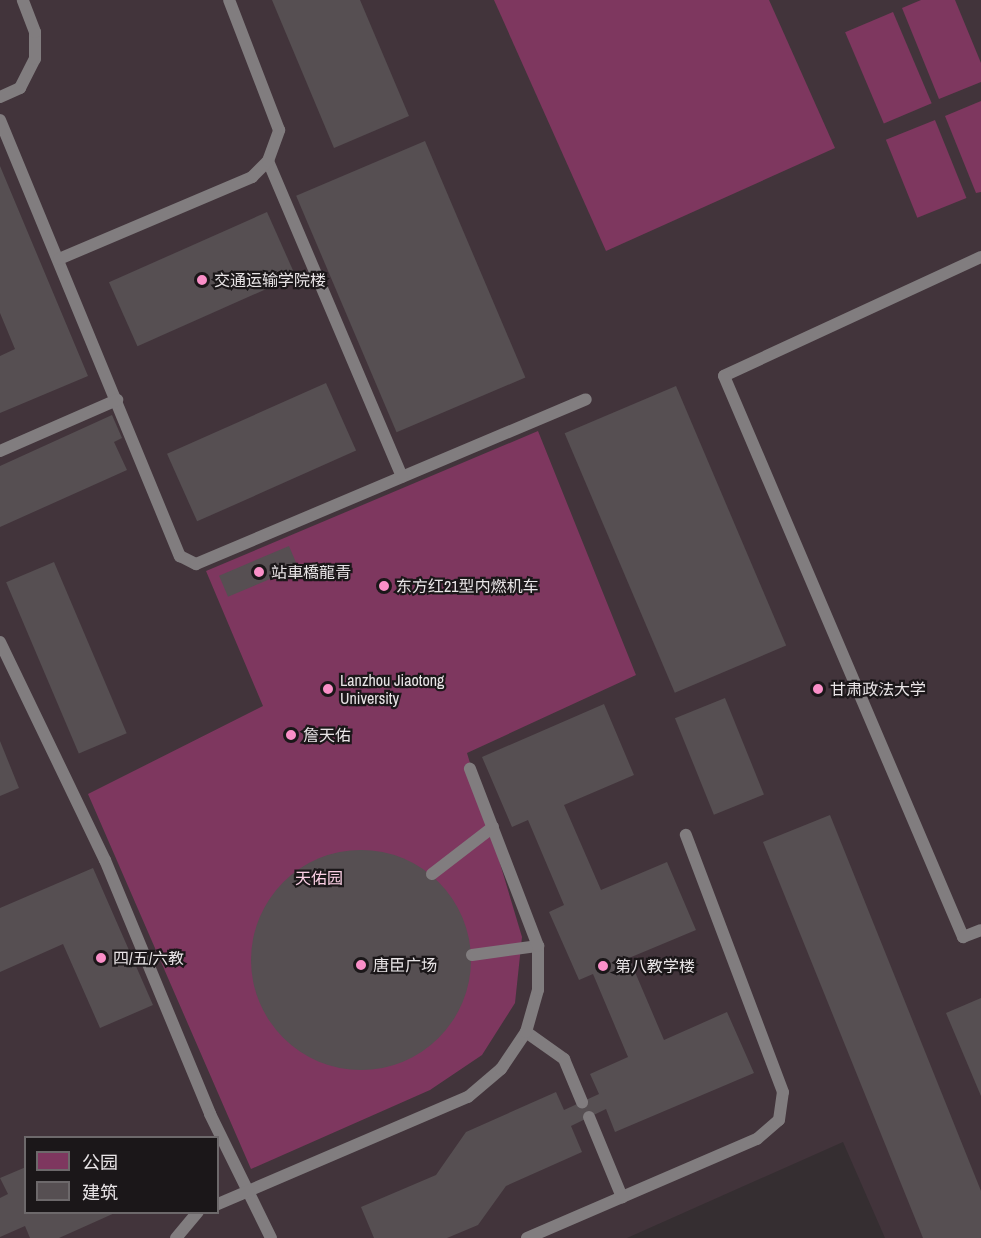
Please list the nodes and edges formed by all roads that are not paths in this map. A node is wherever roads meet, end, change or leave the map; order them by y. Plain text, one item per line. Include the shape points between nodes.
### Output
1 (23, 0) edge
2 (229, 0) edge
3 (0, 97) edge
4 (0, 120) edge
5 (268, 161) junction
6 (981, 256) edge
7 (59, 259) junction
8 (586, 399) dead end
9 (117, 400) junction
10 (0, 451) edge
11 (402, 477) junction
12 (0, 642) edge
13 (470, 769) dead end
14 (493, 827) junction
15 (686, 835) dead end
16 (432, 874) dead end
17 (981, 930) edge
18 (538, 946) junction
19 (472, 955) dead end
20 (526, 1032) junction
21 (582, 1102) dead end
22 (589, 1117) dead end
23 (248, 1191) junction
24 (622, 1197) junction
25 (219, 1204) edge
26 (196, 1214) edge
27 (176, 1238) edge
28 (271, 1238) edge
29 (527, 1238) edge

1 - 3 street via 35,32 35,59 20,88
2 - 5 street via 279,130
4 - 7 street
5 - 7 street via 252,177
5 - 11 street
6 - 17 street via 724,376 963,937
7 - 9 street
8 - 11 street
9 - 10 street
9 - 11 street via 180,556 196,564
12 - 23 street via 105,860 210,1114
13 - 14 street
14 - 16 street
14 - 18 street
15 - 24 street via 778,1078 783,1106 774,1126 757,1139
18 - 19 street
18 - 20 street via 538,990
20 - 21 street via 564,1059
20 - 23 street via 501,1069 468,1097
22 - 24 street
23 - 25 street
23 - 28 street
24 - 29 street
26 - 27 street

